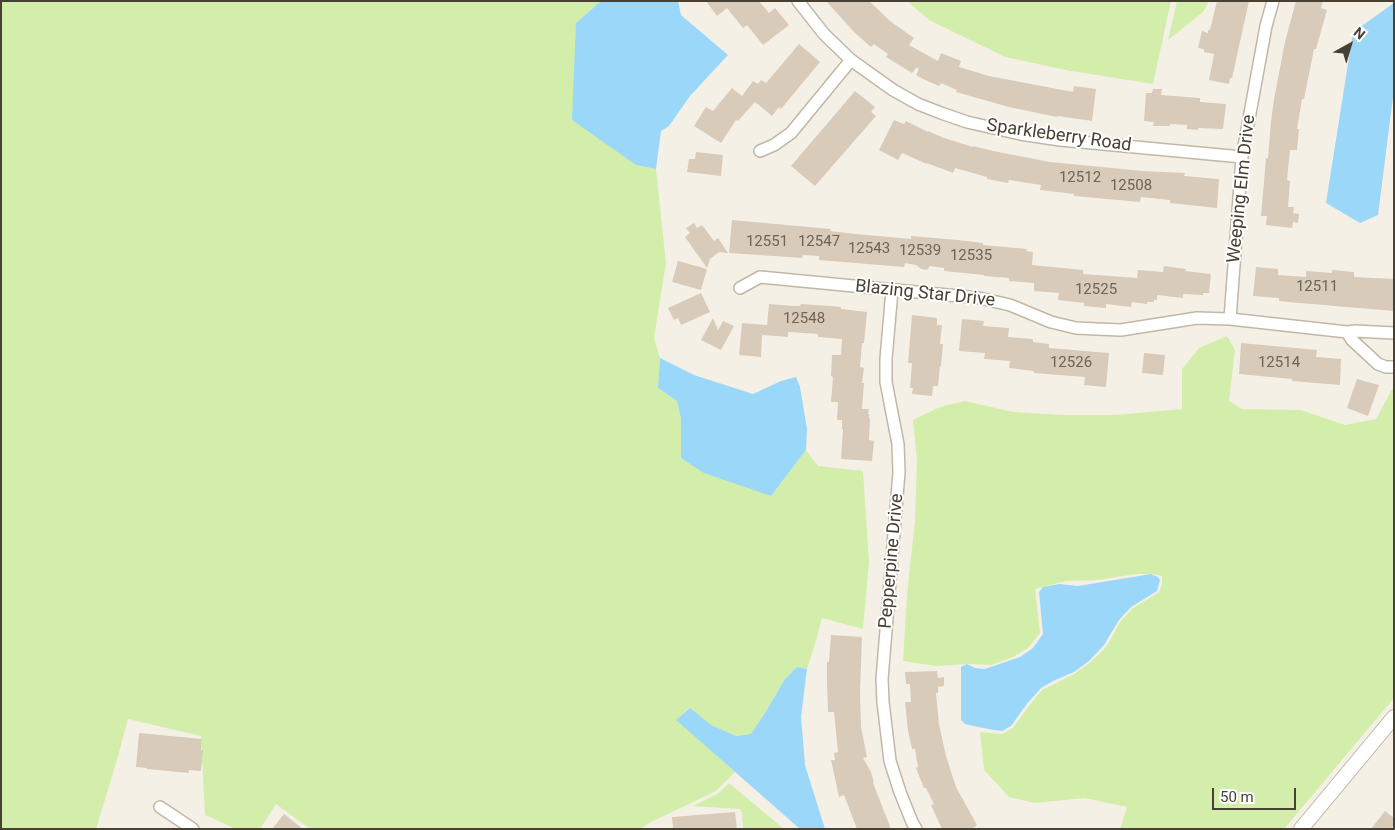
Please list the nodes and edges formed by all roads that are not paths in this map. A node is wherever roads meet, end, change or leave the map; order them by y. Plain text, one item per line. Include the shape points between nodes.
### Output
1 (798, 1) edge
2 (1273, 1) edge
3 (851, 60) junction
4 (760, 150) dead end
5 (1242, 157) junction
6 (740, 288) dead end
7 (892, 290) junction
8 (1230, 319) junction
9 (1347, 332) junction
10 (1394, 333) edge
11 (1394, 367) edge
12 (1394, 717) edge
13 (160, 807) dead end
14 (193, 829) edge
15 (916, 829) edge
16 (1301, 829) edge

1 - 3 street, Sparkleberry Road via 824,34
2 - 5 street, Weeping Elm Drive
3 - 4 street via 790,133 774,145
3 - 5 street, Sparkleberry Road via 918,104 967,122 1060,140
5 - 8 street, Weeping Elm Drive
6 - 7 street, Blazing Star Drive via 760,277
7 - 8 street, Blazing Star Drive via 979,298 1010,305 1051,322 1097,330 1122,330 1197,318
7 - 15 street, Pepperpine Drive via 886,382 898,444 899,472 883,694 890,761
8 - 9 street, Blazing Star Drive
9 - 10 street, Blazing Star Drive
9 - 11 street via 1378,364
12 - 16 street
13 - 14 street

